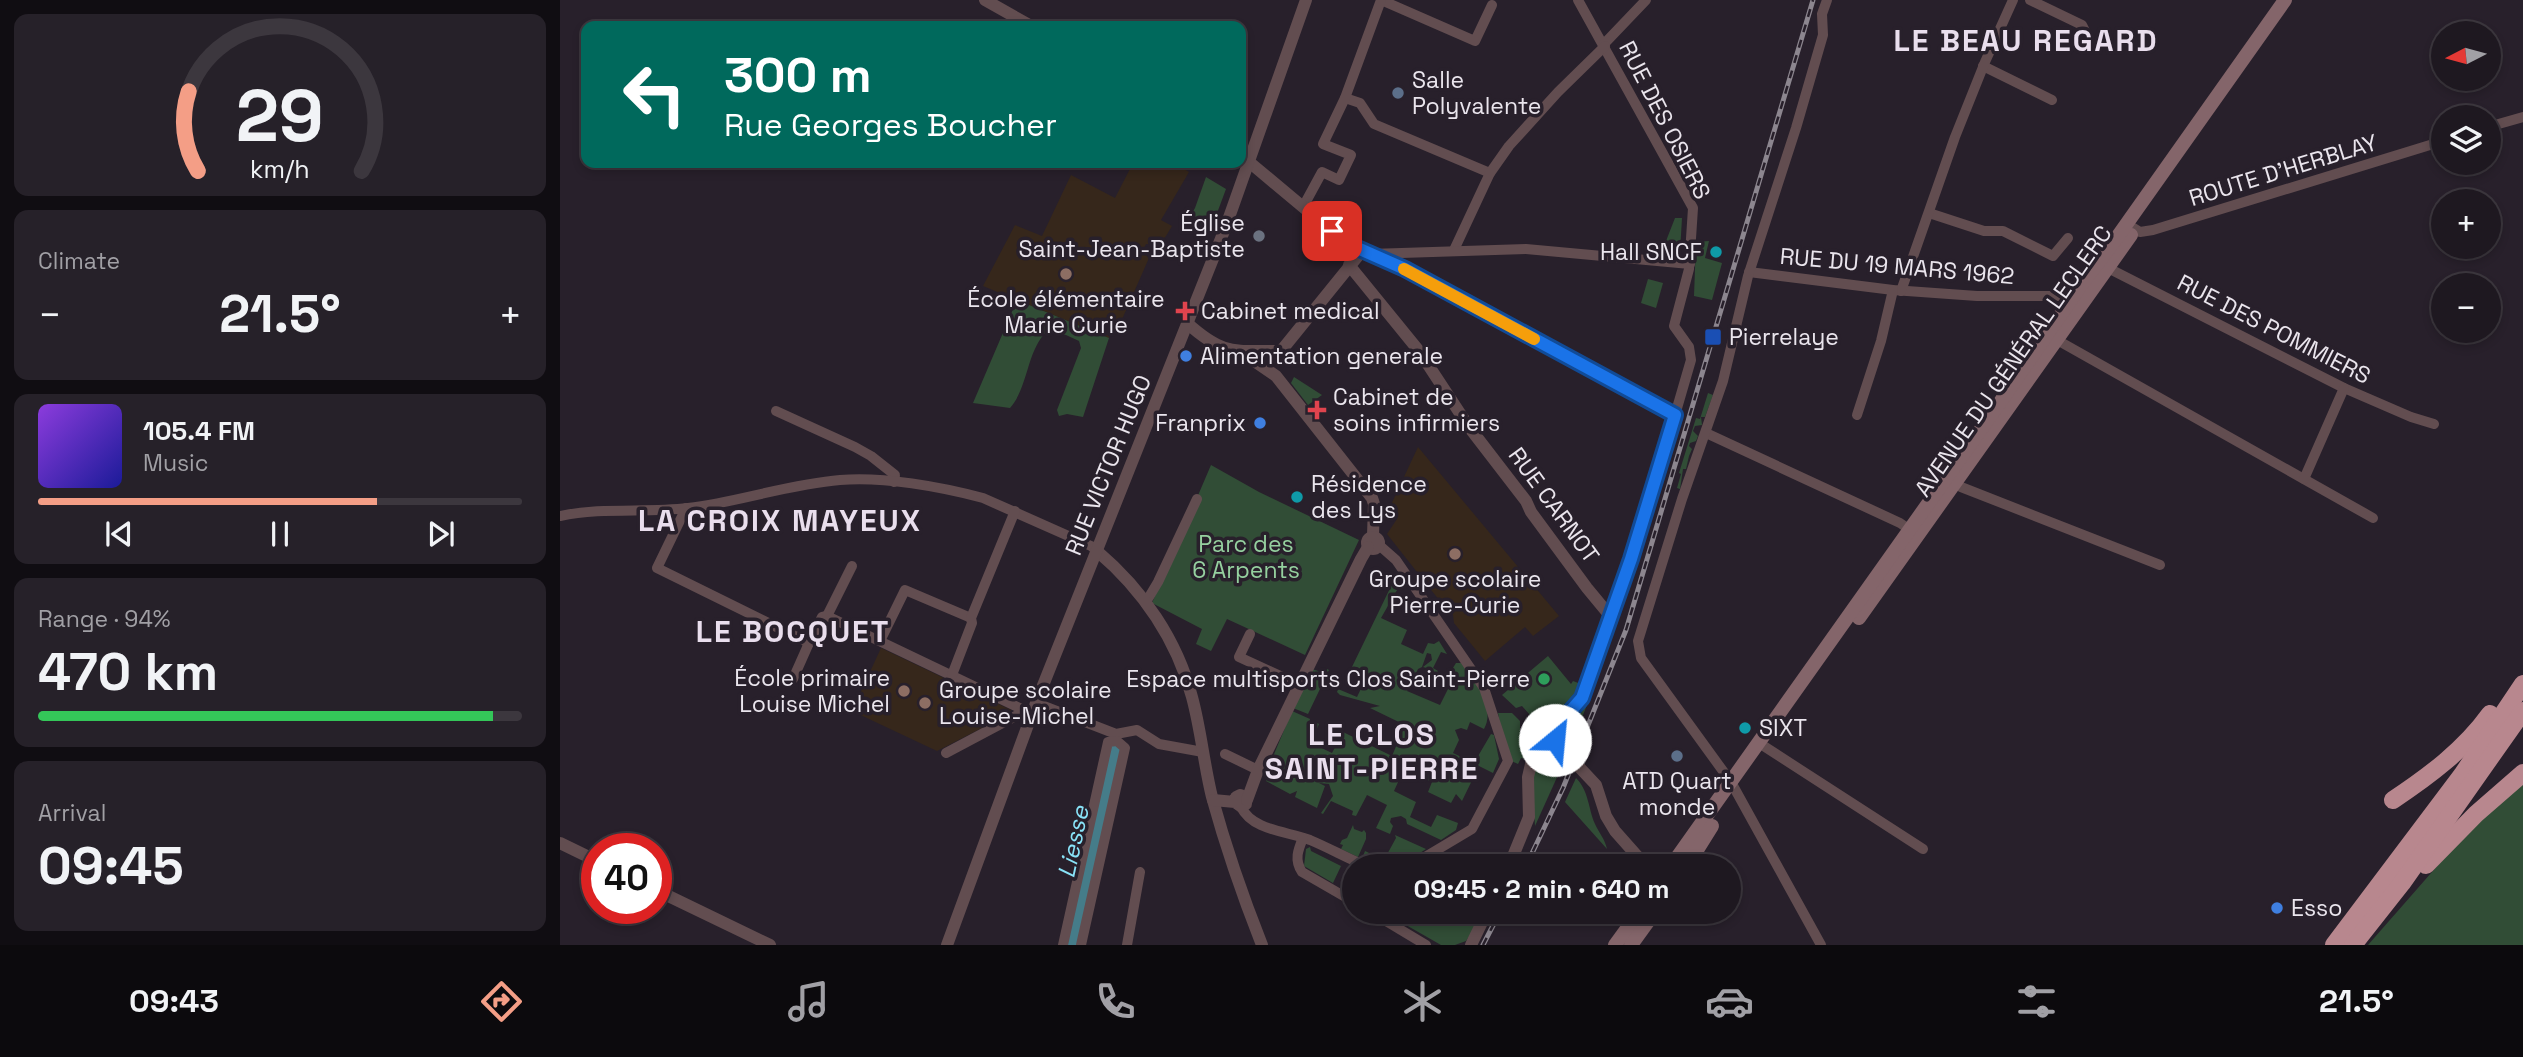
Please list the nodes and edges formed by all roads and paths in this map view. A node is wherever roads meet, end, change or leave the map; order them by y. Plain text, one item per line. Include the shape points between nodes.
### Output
1 (985, 0) edge
2 (1306, 0) edge
3 (1381, 0) edge
4 (1578, 0) edge
5 (1646, 0) edge
6 (1826, 0) edge
7 (2013, 0) edge
8 (2030, 0) edge
9 (2285, 0) edge
10 (2297, 0) edge
11 (1492, 5) dead end
12 (1022, 21) edge
13 (2086, 33) dead end
14 (1604, 45) junction
15 (1983, 66) junction
16 (1345, 98) junction
17 (2052, 100) dead end
18 (2523, 117) edge
19 (2501, 123) edge
20 (2431, 145) edge
21 (1246, 154) edge
22 (1243, 168) edge
23 (1490, 173) junction
24 (1276, 186) junction
25 (1238, 191) junction
26 (1303, 207) junction
27 (1929, 213) junction
28 (2131, 226) junction
29 (2068, 238) dead end
30 (1454, 250) junction
31 (1366, 252) junction
32 (1689, 264) junction
33 (1349, 265) junction
34 (2103, 265) junction
35 (1749, 272) junction
36 (1897, 290) junction
37 (2079, 298) junction
38 (1187, 323) junction
39 (2057, 340) junction
40 (1281, 351) junction
41 (1241, 352) junction
42 (1276, 376) junction
43 (2344, 388) junction
44 (776, 411) dead end
45 (1675, 415) junction
46 (1857, 415) dead end
47 (2434, 424) dead end
48 (1706, 433) junction
49 (2304, 479) junction
50 (1951, 481) junction
51 (894, 482) junction
52 (1197, 499) dead end
53 (686, 508) junction
54 (1016, 511) junction
55 (560, 516) edge
56 (2373, 518) dead end
57 (1912, 535) junction
58 (1374, 543) junction
59 (1097, 551) junction
60 (2160, 565) dead end
61 (852, 566) dead end
62 (1146, 603) junction
63 (827, 616) junction
64 (1612, 617) junction
65 (971, 618) junction
66 (1250, 634) dead end
67 (880, 641) junction
68 (809, 643) junction
69 (2523, 669) edge
70 (952, 675) junction
71 (793, 679) dead end
72 (2523, 684) edge
73 (1300, 685) junction
74 (1573, 707) junction
75 (1031, 709) junction
76 (2523, 711) edge
77 (1545, 721) junction
78 (1556, 735) junction
79 (1763, 742) junction
80 (1545, 748) junction
81 (1203, 752) junction
82 (946, 753) dead end
83 (1225, 754) dead end
84 (1257, 774) junction
85 (2523, 774) edge
86 (1733, 787) junction
87 (1217, 800) junction
88 (1241, 800) junction
89 (2393, 800) dead end
90 (1303, 838) junction
91 (560, 843) edge
92 (1923, 849) dead end
93 (581, 853) edge
94 (1430, 854) edge
95 (1514, 854) edge
96 (1624, 854) edge
97 (1635, 854) edge
98 (1680, 854) edge
99 (1694, 854) edge
100 (1342, 855) edge
101 (1140, 872) dead end
102 (2402, 883) junction
103 (1342, 895) edge
104 (672, 898) edge
105 (1391, 924) edge
106 (1482, 924) edge
107 (1633, 924) edge
108 (1638, 924) edge
109 (1643, 924) edge
110 (1624, 943) edge
111 (769, 945) edge
112 (947, 945) edge
113 (1063, 945) edge
114 (1081, 945) edge
115 (1128, 945) edge
116 (1262, 945) edge
117 (1426, 945) edge
118 (1472, 945) edge
119 (1821, 945) edge
120 (2334, 945) edge
121 (2353, 945) edge

1 - 12 street
2 - 21 street, RUE VICTOR HUGO
3 - 11 street via 1475,41
3 - 16 street
4 - 14 street, RUE DES OSIERS
5 - 14 street
6 - 35 street via 1823,35
7 - 15 street
8 - 13 street via 2081,25
9 - 28 main road, AVENUE DU GÉNÉRAL LECLERC
10 - 28 main road, AVENUE DU GÉNÉRAL LECLERC
14 - 23 street via 1509,146
14 - 32 street, RUE DES OSIERS via 1692,208
15 - 17 street
15 - 27 street
16 - 23 street via 1360,103 1374,124
16 - 26 street via 1323,144 1351,155 1339,180 1322,172
18 - 19 street
20 - 28 street, ROUTE D'HERBLAY via 2153,230 2140,232
21 - 24 street
22 - 25 street, RUE VICTOR HUGO
23 - 30 street
24 - 25 street via 1256,179
24 - 26 street
25 - 38 street, RUE VICTOR HUGO
26 - 31 street via 1346,243
27 - 29 street via 1984,231 2003,231 2053,256
27 - 36 street
28 - 34 main road, AVENUE DU GÉNÉRAL LECLERC
30 - 31 street
30 - 32 street via 1526,248
31 - 33 street
31 - 45 street
32 - 45 street, RUE DES OSIERS via 1674,326 1689,347 1691,360
33 - 40 street
33 - 64 street, RUE CARNOT via 1419,351 1469,427
34 - 37 main road, AVENUE DU GÉNÉRAL LECLERC
34 - 43 street, RUE DES POMMIERS
35 - 36 street, RUE DU 19 MARS 1962
35 - 48 street
36 - 37 street, RUE DU 19 MARS 1962
36 - 46 street
37 - 39 main road, AVENUE DU GÉNÉRAL LECLERC
37 - 50 main road, AVENUE DU GÉNÉRAL LECLERC
38 - 41 street via 1206,340
38 - 59 street, RUE VICTOR HUGO
39 - 49 street
39 - 50 main road, AVENUE DU GÉNÉRAL LECLERC
40 - 41 street
40 - 42 street
41 - 42 street
42 - 58 street via 1372,498
43 - 47 street, RUE DES POMMIERS
43 - 49 street
44 - 51 street via 872,456 895,475
45 - 64 street
48 - 57 street
48 - 86 street via 1638,650
49 - 56 street
50 - 57 main road, AVENUE DU GÉNÉRAL LECLERC
50 - 60 street
51 - 53 street via 829,481
51 - 54 street via 965,493
52 - 62 street
53 - 55 street via 599,510
53 - 68 street via 657,568
54 - 59 street
54 - 65 street
57 - 79 main road, AVENUE DU GÉNÉRAL LECLERC
58 - 73 street via 1360,559
58 - 94 street via 1396,560 1485,688 1507,761 1474,828
59 - 62 street
59 - 75 street, RUE VICTOR HUGO
61 - 63 street
62 - 81 street via 1175,648 1193,698
63 - 67 street
63 - 68 street via 822,617
64 - 74 street via 1582,698
65 - 67 street via 905,590
65 - 70 street
66 - 73 street via 1239,657
67 - 70 street
68 - 71 street
69 - 89 highway via 2466,744
70 - 75 street
72 - 120 highway via 2462,775
73 - 84 street
74 - 77 street
74 - 78 street
75 - 81 street via 1116,734 1137,730 1159,744
75 - 82 street
75 - 112 street, RUE VICTOR HUGO
76 - 102 highway
77 - 78 street
77 - 80 street via 1531,727 1529,735
78 - 80 street
78 - 97 street via 1564,751 1596,785 1606,816
79 - 86 main road, AVENUE DU GÉNÉRAL LECLERC
79 - 92 street
80 - 95 street via 1532,760 1530,817
80 - 96 street via 1586,782 1600,823
81 - 87 street
83 - 84 street
84 - 88 street
85 - 102 highway via 2476,814 2413,881
86 - 98 main road, AVENUE DU GÉNÉRAL LECLERC
86 - 99 main road, AVENUE DU GÉNÉRAL LECLERC
86 - 119 street
87 - 88 street
87 - 116 street via 1239,885
88 - 90 street via 1245,814 1255,821
90 - 100 street
90 - 103 street via 1297,865
91 - 93 street
101 - 115 street
102 - 121 highway
104 - 111 street
105 - 117 street
106 - 118 street
107 - 110 main road
108 - 110 street
109 - 110 main road
113 - 114 street via 1108,742 1117,741 1125,748

